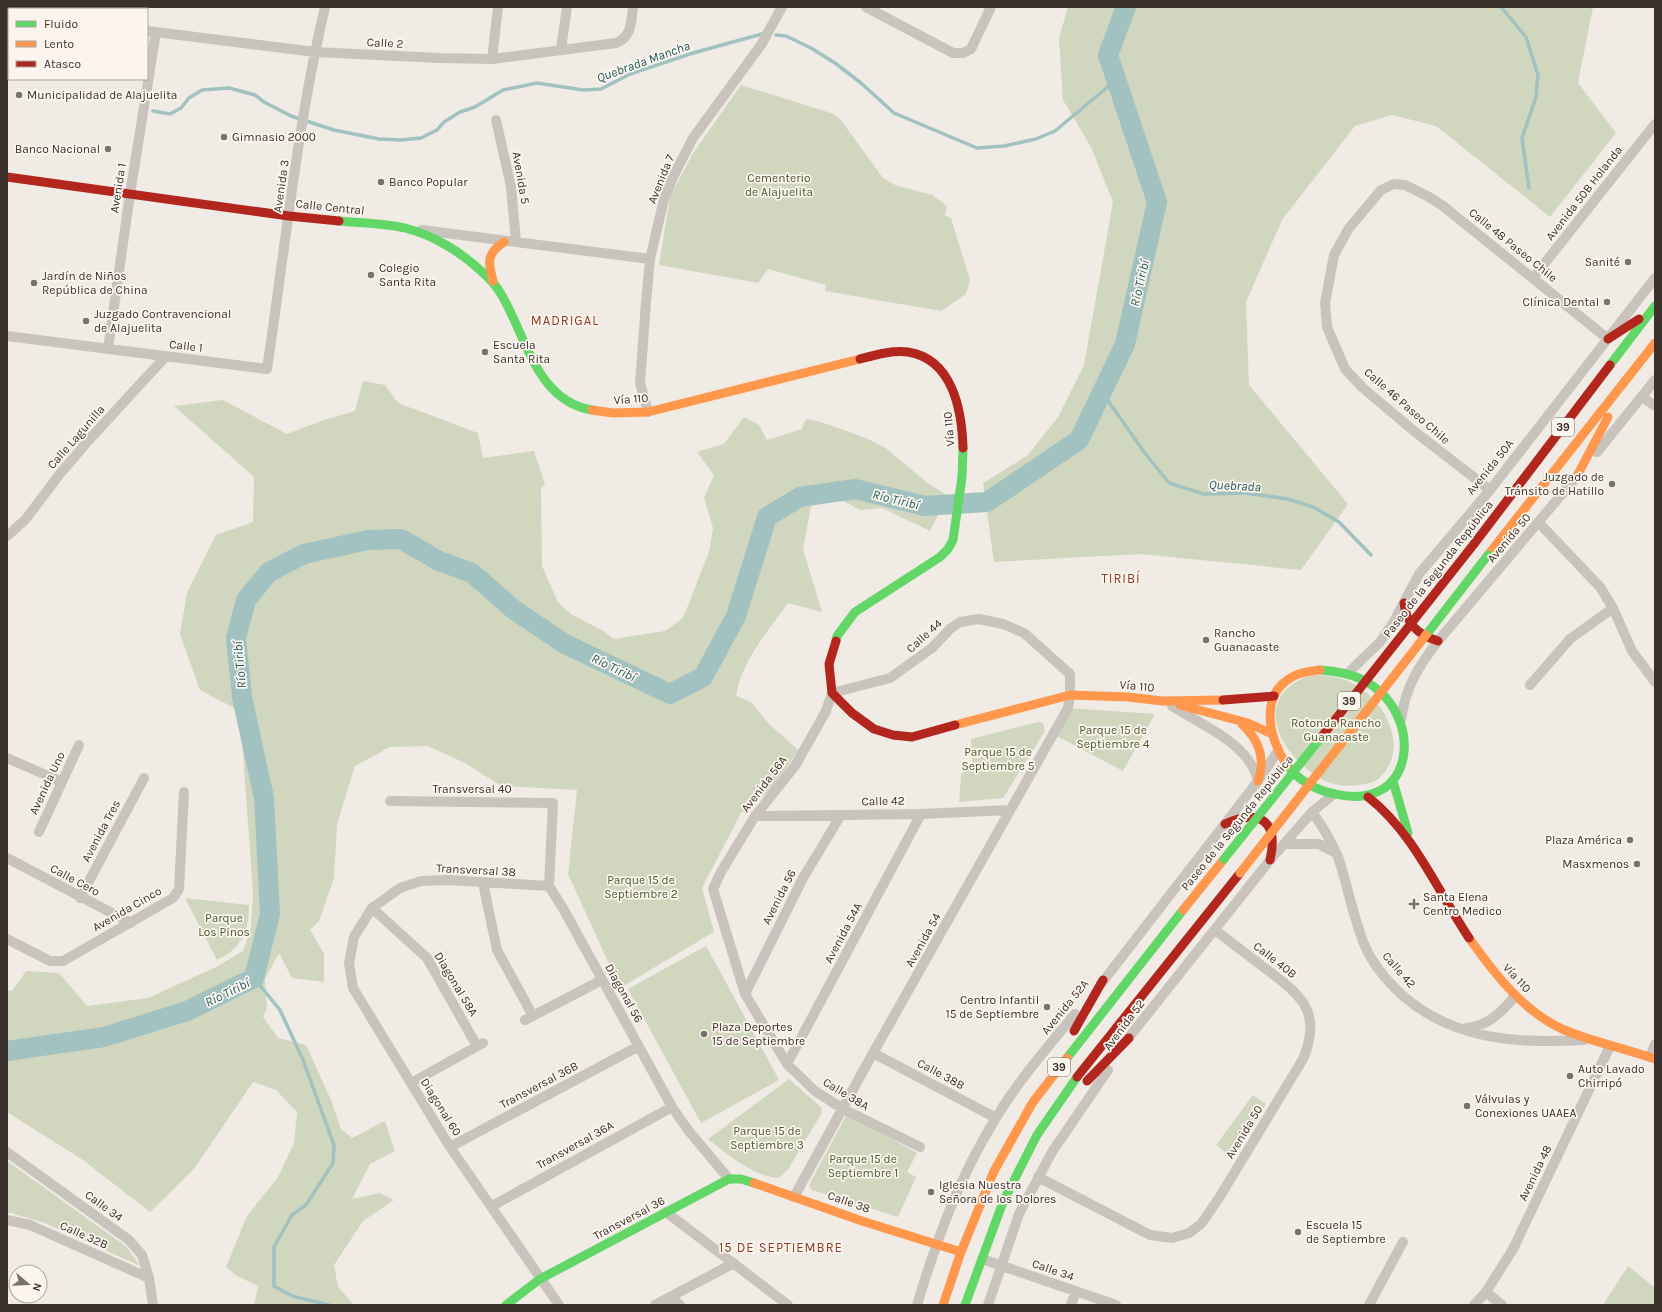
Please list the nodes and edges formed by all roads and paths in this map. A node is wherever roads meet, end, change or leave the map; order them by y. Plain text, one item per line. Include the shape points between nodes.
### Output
1 (326, 7) edge
2 (498, 7) edge
3 (567, 7) edge
4 (633, 7) edge
5 (782, 7) edge
6 (866, 7) edge
7 (991, 7) edge
8 (152, 31) edge
9 (561, 49) junction
10 (315, 52) junction
11 (492, 58) junction
12 (148, 61) edge
13 (145, 80) edge
14 (496, 120) dead end
15 (1655, 124) edge
16 (7, 177) edge
17 (1394, 184) joint
18 (130, 194) junction
19 (289, 216) junction
20 (405, 228) junction
21 (504, 242) junction
22 (516, 242) junction
23 (650, 259) junction
24 (1533, 278) junction
25 (1655, 278) edge
26 (492, 281) junction
27 (1653, 308) edge
28 (7, 336) edge
29 (1608, 339) junction
30 (1655, 343) edge
31 (108, 348) junction
32 (166, 356) junction
33 (267, 369) joint
34 (1628, 378) junction
35 (1655, 380) edge
36 (1642, 397) junction
37 (1655, 406) edge
38 (648, 412) junction
39 (1576, 478) junction
40 (1490, 490) junction
41 (1539, 523) junction
42 (7, 536) edge
43 (1404, 603) junction
44 (1613, 608) junction
45 (1438, 641) junction
46 (1348, 673) junction
47 (1655, 682) edge
48 (1530, 685) dead end
49 (832, 693) junction
50 (1070, 695) junction
51 (1274, 696) junction
52 (1162, 700) junction
53 (1229, 718) junction
54 (1401, 720) junction
55 (1272, 734) junction
56 (79, 745) dead end
57 (1278, 751) junction
58 (7, 758) edge
59 (144, 778) dead end
60 (1258, 781) junction
61 (1393, 781) junction
62 (62, 782) junction
63 (184, 792) dead end
64 (1334, 794) junction
65 (1368, 797) junction
66 (390, 801) dead end
67 (1010, 810) junction
68 (1312, 812) junction
69 (921, 814) junction
70 (841, 815) junction
71 (755, 816) junction
72 (1224, 824) junction
73 (39, 832) dead end
74 (1285, 844) junction
75 (1414, 848) junction
76 (1337, 855) junction
77 (7, 858) edge
78 (1270, 860) junction
79 (483, 883) junction
80 (548, 886) junction
81 (713, 889) joint
82 (80, 898) junction
83 (372, 908) junction
84 (131, 923) junction
85 (1215, 930) junction
86 (354, 937) joint
87 (7, 939) edge
88 (602, 980) junction
89 (1103, 980) junction
90 (745, 994) junction
91 (1515, 996) junction
92 (1310, 1018) joint
93 (1460, 1029) junction
94 (1129, 1038) junction
95 (1588, 1039) junction
96 (1655, 1044) edge
97 (639, 1046) junction
98 (1610, 1046) junction
99 (873, 1053) junction
100 (1652, 1058) edge
101 (787, 1064) junction
102 (411, 1083) junction
103 (1033, 1102) junction
104 (672, 1107) junction
105 (843, 1109) junction
106 (996, 1118) junction
107 (1037, 1135) junction
108 (450, 1147) junction
109 (920, 1147) dead end
110 (7, 1152) edge
111 (1038, 1177) junction
112 (729, 1179) junction
113 (794, 1197) junction
114 (492, 1206) junction
115 (666, 1212) junction
116 (7, 1220) edge
117 (1403, 1242) dead end
118 (936, 1244) junction
119 (961, 1252) junction
120 (982, 1259) junction
121 (734, 1264) junction
122 (1001, 1265) junction
123 (149, 1278) junction
124 (540, 1279) junction
125 (1076, 1291) junction
126 (1486, 1292) junction
127 (670, 1297) junction
128 (152, 1305) edge
129 (506, 1305) edge
130 (559, 1305) edge
131 (655, 1305) edge
132 (680, 1305) edge
133 (788, 1305) edge
134 (917, 1305) edge
135 (943, 1305) edge
136 (965, 1305) edge
137 (988, 1305) edge
138 (1071, 1305) edge
139 (1116, 1305) edge
140 (1369, 1305) edge
141 (1474, 1305) edge
142 (1502, 1305) edge

1 - 10 street, Avenida 3
2 - 11 street
3 - 9 street
4 - 9 street, Calle 2 via 630,28 622,41
5 - 23 street, Avenida 7 via 761,46 693,138 664,199
6 - 7 street via 953,53 963,53 971,49
8 - 10 street, Calle 2
8 - 12 street, Avenida 1
9 - 11 street, Calle 2
10 - 11 street, Calle 2
10 - 19 street, Avenida 3
13 - 18 street, Avenida 1
14 - 22 street, Avenida 5 via 511,187
15 - 24 street, Avenida 50B Holanda
16 - 18 main road, Calle Central
17 - 24 street, Calle 48 Paseo Chile via 1405,185 1430,197
17 - 40 street, Calle 46 Paseo Chile via 1381,190 1349,228 1334,254 1325,303 1327,327 1345,368 1363,388
18 - 19 main road, Calle Central
18 - 31 street, Avenida 1
19 - 20 main road, Calle Central
19 - 33 street, Avenida 3
20 - 21 street, Calle Central
20 - 26 main road, Vía 110 via 447,245
21 - 22 street, Calle Central
21 - 26 main road via 495,247 489,258
22 - 23 street, Calle Central
23 - 38 street, Avenida 7 via 640,383
24 - 29 street, Calle 48 Paseo Chile
25 - 29 street, Avenida 50A
26 - 38 main road, Vía 110 via 501,293 540,372 561,398 579,407 599,412
27 - 29 main road
27 - 103 main road, Paseo de la Segunda República / 39, bridge via 1474,544
28 - 31 street, Calle 1
29 - 40 street, Avenida 50A
30 - 34 main road, 39
31 - 32 street, Calle 1
32 - 33 street, Calle 1
32 - 42 street, Calle Lagunilla via 88,441 25,520
34 - 39 main road
34 - 107 main road, 39, bridge via 1240,873 1101,1045
35 - 36 street, Avenida 50
36 - 37 street
36 - 39 street, Avenida 50
38 - 49 main road, Vía 110 via 892,352 917,354 943,372 958,399 962,414 963,469 953,536 948,549 940,557 855,612 837,636 829,664
39 - 41 street, Avenida 50
40 - 43 street, Avenida 50A via 1419,574
41 - 44 street via 1600,587
41 - 45 street, Avenida 50
43 - 45 main road via 1404,613 1412,629
43 - 46 street, Avenida 50A via 1380,642
44 - 47 street via 1632,651
44 - 48 street via 1570,639
45 - 54 street, Avenida 50 via 1420,664 1410,683 1403,702
46 - 51 main road via 1320,670 1298,674 1286,682
46 - 54 main road via 1375,687 1392,705
49 - 50 main road, Vía 110 via 852,713 874,729 893,735 912,736
49 - 50 street, Calle 44 via 890,678 932,648 960,622 979,619 1003,624 1024,633 1070,674
49 - 71 street, Avenida 56A via 826,711 795,766
50 - 52 main road, Vía 110
50 - 67 street, Avenida 54 via 1068,708
51 - 52 main road, Vía 110
51 - 55 main road via 1269,713
52 - 53 main road, Vía 110
52 - 60 street via 1240,749 1255,770
53 - 55 main road, Vía 110
53 - 60 main road via 1253,733 1260,746 1263,760
54 - 61 main road via 1406,748 1401,768
55 - 57 main road
56 - 62 street, Avenida Uno
57 - 60 street, Avenida 52A
57 - 64 main road via 1299,778 1318,790
58 - 62 street
59 - 82 street, Avenida Tres
60 - 72 street, Avenida 52A
61 - 65 main road via 1380,792
61 - 75 main road, Vía 110
62 - 73 street, Avenida Uno
63 - 84 street, Avenida Cinco via 179,889 173,898
64 - 65 main road via 1356,798
64 - 68 street, Avenida 52
65 - 75 main road, Vía 110 via 1389,814
66 - 80 street, Transversal 40 via 553,803
67 - 69 street, Calle 42
67 - 99 street, Avenida 54
68 - 74 street, Avenida 52
68 - 76 street, Calle 42 via 1322,825
69 - 70 street, Calle 42
69 - 101 street, Avenida 54A
70 - 71 street, Calle 42
70 - 90 street, Avenida 56 via 802,878
71 - 81 street, Avenida 56A
72 - 78 main road via 1243,817 1264,821 1270,827 1273,838
72 - 89 street, Avenida 52A
74 - 76 street via 1319,844
74 - 78 street, Avenida 52
75 - 91 main road, Vía 110 via 1491,968
76 - 93 street, Calle 42 via 1366,947 1376,966 1394,988 1427,1015
77 - 82 street, Calle Cero
78 - 85 street, Avenida 52
79 - 80 street, Transversal 38
79 - 83 street, Transversal 38 via 421,881 400,888
79 - 88 street via 497,950 529,1018
80 - 88 street, Diagonal 56
81 - 90 street, Calle 38A
82 - 84 street, Calle Cero
83 - 86 street, Transversal 38
83 - 102 street, Diagonal 58A via 427,958 480,1044
84 - 87 street, Avenida Cinco via 63,961 50,961
85 - 92 street, Calle 40B via 1291,988 1303,1001
85 - 94 street, Avenida 52
86 - 102 street, Diagonal 60 via 349,963 354,988
88 - 97 street, Diagonal 56
89 - 103 main road
89 - 106 street, Avenida 52A via 1037,1061
90 - 101 street, Calle 38A
91 - 93 street via 1492,1020 1476,1027
91 - 95 main road, Vía 110 via 1535,1013 1560,1028
92 - 111 street, Avenida 50 via 1310,1038 1303,1059 1219,1198 1195,1229 1181,1237 1150,1236
93 - 95 street, Calle 42 via 1522,1041
94 - 107 main road
94 - 111 street, Avenida 52
95 - 98 main road, Vía 110
96 - 100 street
97 - 104 street, Diagonal 56
97 - 108 street, Transversal 36B
98 - 100 main road, Vía 110
98 - 126 street, Avenida 48 via 1516,1242
99 - 105 street, Avenida 54
99 - 106 street, Calle 38B
101 - 105 street, Calle 38A via 815,1091
102 - 108 street, Diagonal 60
103 - 119 main road, Paseo de la Segunda República / 39 via 994,1171
104 - 112 street, Diagonal 56
104 - 114 street, Transversal 36A
105 - 109 street, Calle 38A
105 - 113 street, Avenida 54
106 - 118 street, Avenida 52A via 968,1169
107 - 120 main road, 39 via 1003,1202
108 - 114 street, Diagonal 60
110 - 123 street, Calle 34 via 129,1240 142,1256
111 - 122 street, Avenida 52 via 1019,1214
112 - 113 main road, Calle 38 via 740,1179
112 - 115 main road, Transversal 36
113 - 118 main road, Calle 38
114 - 124 street, Diagonal 60
115 - 121 street
115 - 124 main road, Transversal 36
116 - 123 street, Calle 32B via 30,1225
117 - 140 street
118 - 119 main road, Calle 38
118 - 134 street, Avenida 52A
119 - 135 main road, Paseo de la Segunda República / 39
120 - 122 street, Calle 34
120 - 136 main road, 39
121 - 127 street
121 - 133 street
122 - 125 street, Calle 34
122 - 137 street, Avenida 52
123 - 128 street, Calle 34
124 - 129 main road, Transversal 36
124 - 130 street, Diagonal 60
125 - 138 street
125 - 139 street, Calle 34
126 - 141 street, Avenida 48
126 - 142 street
127 - 131 street
127 - 132 street

